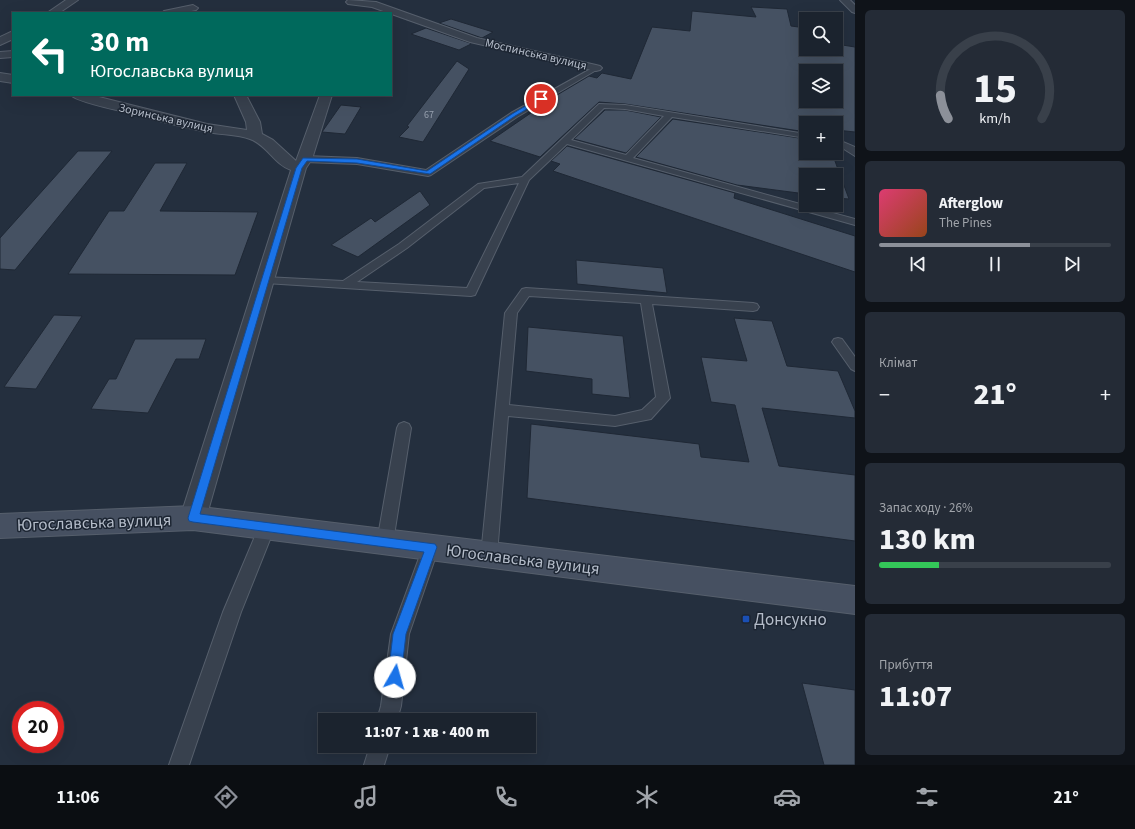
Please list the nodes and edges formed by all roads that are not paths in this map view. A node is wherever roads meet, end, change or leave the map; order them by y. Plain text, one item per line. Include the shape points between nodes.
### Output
1 (73, 0) edge
2 (182, 0) edge
3 (844, 0) edge
4 (351, 1) edge
5 (855, 10) edge
6 (195, 11) edge
7 (54, 12) edge
8 (167, 12) edge
9 (180, 12) edge
10 (348, 12) edge
11 (12, 35) edge
12 (0, 42) edge
13 (12, 54) edge
14 (0, 55) edge
15 (596, 68) joint
16 (0, 77) edge
17 (12, 79) edge
18 (80, 96) edge
19 (240, 96) edge
20 (326, 96) edge
21 (670, 114) junction
22 (799, 135) edge
23 (255, 136) junction
24 (565, 141) junction
25 (271, 144) junction
26 (843, 144) edge
27 (299, 152) junction
28 (855, 153) edge
29 (627, 159) junction
30 (525, 180) junction
31 (855, 222) edge
32 (265, 280) junction
33 (345, 285) junction
34 (646, 300) junction
35 (753, 307) dead end
36 (838, 342) dead end
37 (855, 366) edge
38 (502, 410) junction
39 (404, 428) dead end
40 (193, 518) junction
41 (0, 526) edge
42 (268, 527) junction
43 (385, 542) junction
44 (431, 547) junction
45 (489, 555) junction
46 (855, 600) edge
47 (389, 713) edge
48 (378, 753) edge
49 (179, 765) edge
50 (374, 765) edge

1 - 7 street
2 - 6 street
2 - 8 street
3 - 5 street
4 - 10 street, Моспинська вулиця
4 - 15 street, Моспинська вулиця via 373,4 474,40
6 - 9 street
11 - 12 street
13 - 14 street
15 - 27 lane, Моспинська вулиця via 514,115 428,173
16 - 17 street
18 - 23 street, Зоринська вулиця via 209,128
19 - 23 street via 253,122
20 - 27 street
21 - 22 lane
21 - 24 lane via 602,106
21 - 29 lane
23 - 25 street, Зоринська вулиця
24 - 29 lane
24 - 30 lane
25 - 27 street
25 - 27 street, Зоринська вулиця via 286,162
26 - 28 lane
27 - 32 street
29 - 31 lane
30 - 33 lane via 481,186 402,246
30 - 33 lane via 471,292
32 - 33 lane
32 - 40 street
34 - 35 lane
34 - 38 lane via 526,292 511,314
34 - 38 lane via 663,398 646,415 614,421
36 - 37 lane
38 - 45 lane
39 - 43 lane
40 - 41 main road, Югославська вулиця
40 - 42 main road, Югославська вулиця
42 - 43 main road, Югославська вулиця
42 - 49 lane via 232,612
43 - 44 main road, Югославська вулиця
44 - 45 main road, Югославська вулиця
44 - 47 lane via 400,634
45 - 46 main road, Югославська вулиця
48 - 50 lane

